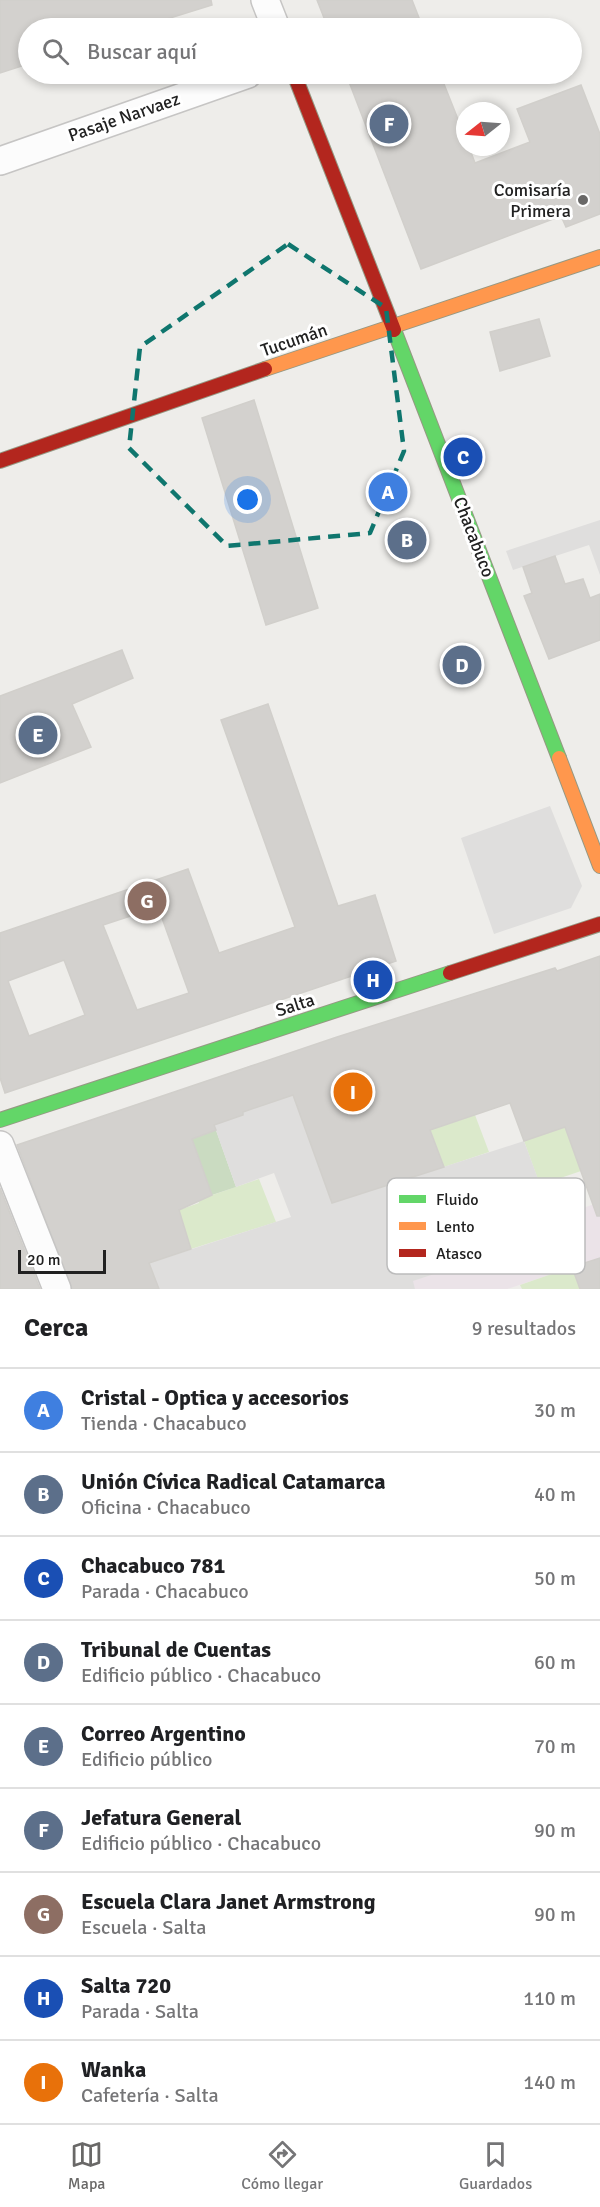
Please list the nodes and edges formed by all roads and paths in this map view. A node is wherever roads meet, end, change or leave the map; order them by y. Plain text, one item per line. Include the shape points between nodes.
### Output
1 (265, 0) edge
2 (272, 18) edge
3 (219, 84) edge
4 (298, 84) edge
5 (0, 161) edge
6 (600, 257) edge
7 (393, 325) junction
8 (0, 461) edge
9 (600, 866) edge
10 (600, 924) edge
11 (0, 1120) edge
12 (0, 1145) edge
13 (57, 1289) edge

1 - 2 street
3 - 5 street, Pasaje Narvaez
4 - 7 street, Chacabuco
6 - 7 street, Tucumán
7 - 8 street, Tucumán
7 - 9 street, Chacabuco
10 - 11 street, Salta
12 - 13 street

